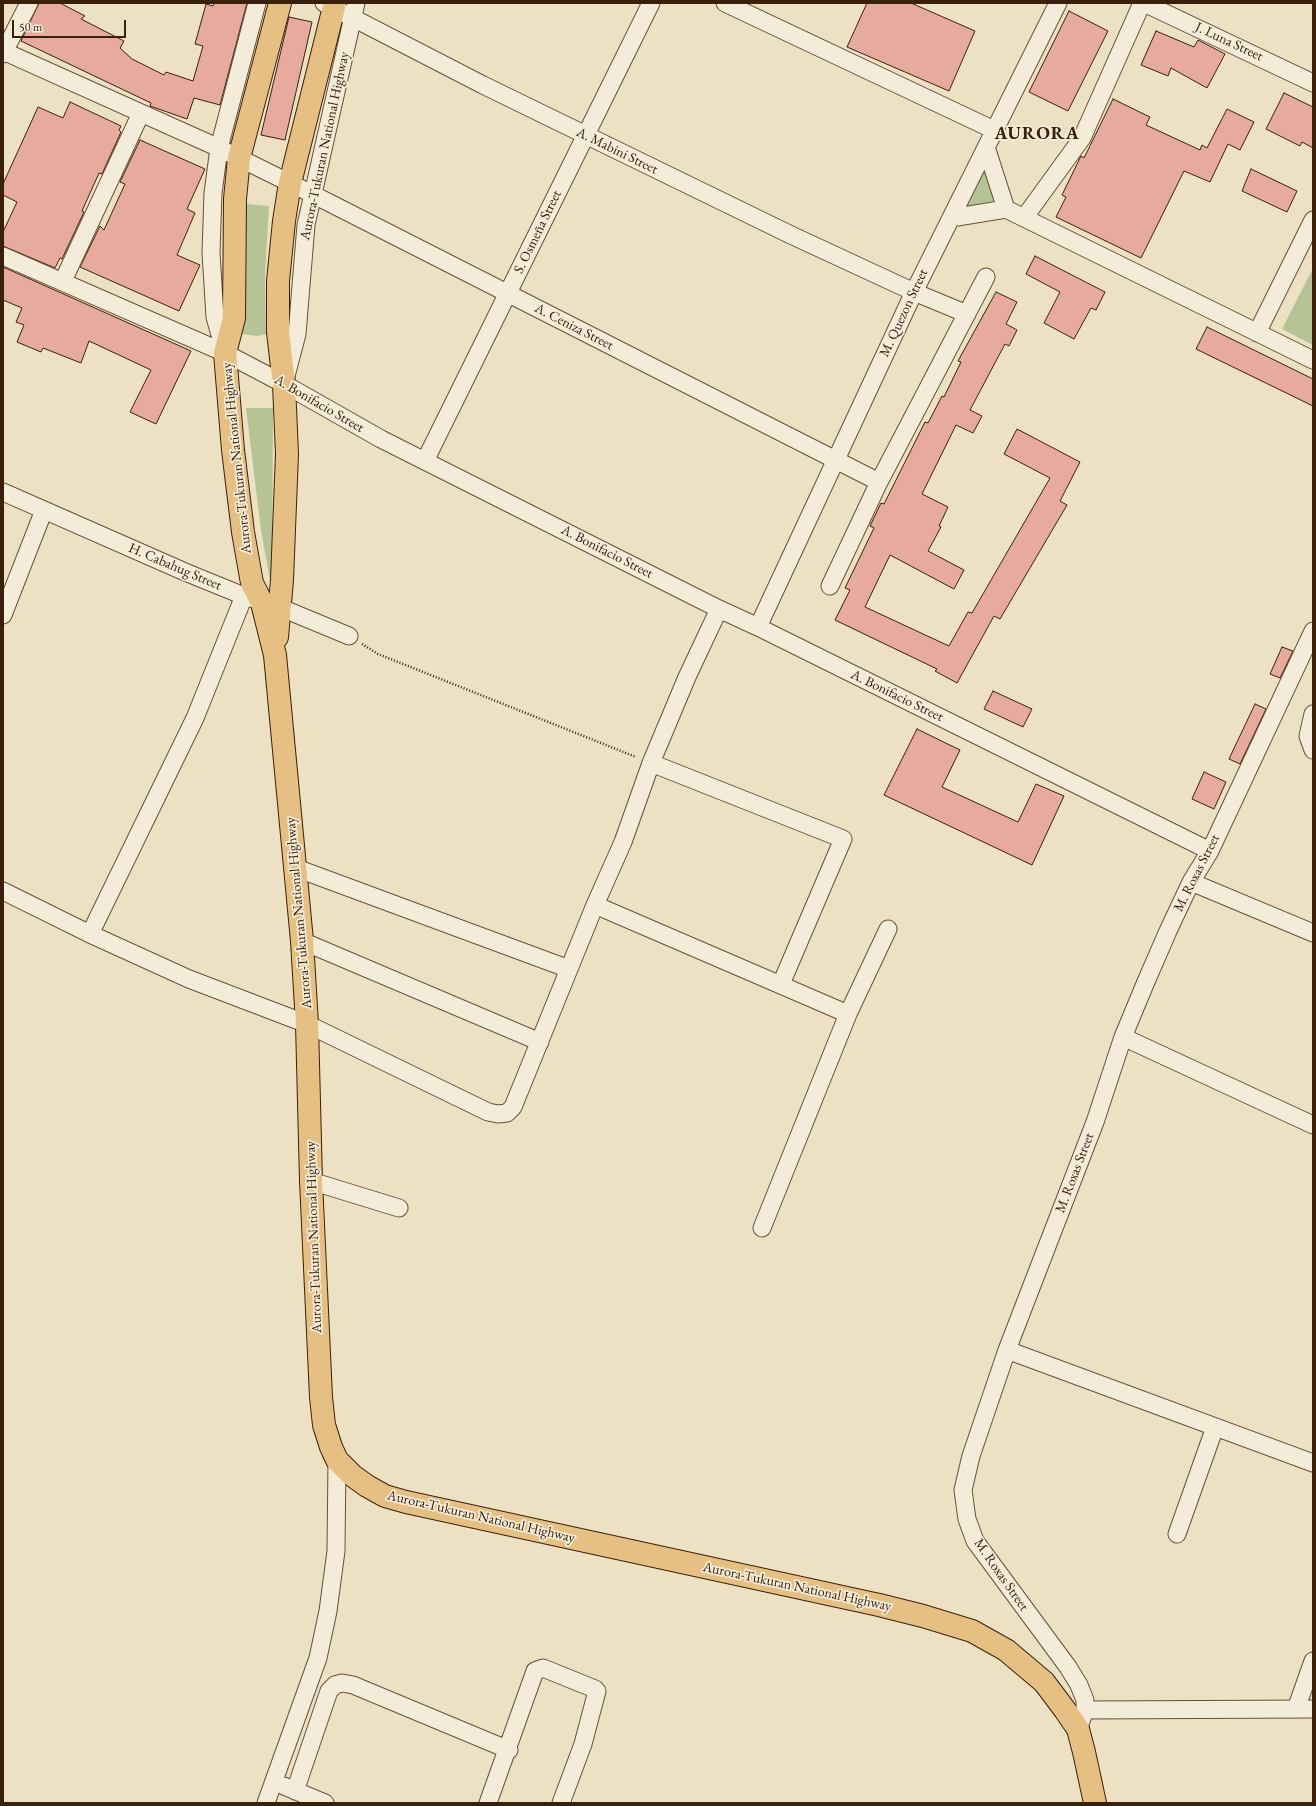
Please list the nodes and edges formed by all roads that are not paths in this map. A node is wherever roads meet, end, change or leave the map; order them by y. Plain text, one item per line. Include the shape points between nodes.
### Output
1 (29, 3) edge
2 (257, 3) edge
3 (280, 3) edge
4 (652, 3) edge
5 (725, 3) edge
6 (1058, 3) edge
7 (1143, 3) edge
8 (340, 7) edge
9 (3, 52) edge
10 (1313, 83) edge
11 (140, 112) junction
12 (994, 130) junction
13 (586, 136) junction
14 (986, 147) junction
15 (219, 148) junction
16 (239, 158) junction
17 (290, 183) junction
18 (312, 194) junction
19 (1006, 210) junction
20 (951, 218) junction
21 (1024, 218) junction
22 (1313, 220) edge
23 (3, 256) edge
24 (986, 277) dead end
25 (63, 281) junction
26 (914, 292) junction
27 (508, 293) junction
28 (967, 314) junction
29 (1257, 333) junction
30 (225, 353) junction
31 (1313, 360) edge
32 (284, 384) junction
33 (836, 460) junction
34 (425, 461) junction
35 (879, 482) junction
36 (3, 492) edge
37 (44, 510) junction
38 (830, 586) dead end
39 (262, 602) junction
40 (719, 609) junction
41 (3, 615) edge
42 (758, 627) junction
43 (1313, 631) edge
44 (349, 636) road end
45 (1313, 714) edge
46 (1313, 750) edge
47 (651, 763) junction
48 (1210, 851) junction
49 (296, 868) junction
50 (1191, 882) junction
51 (3, 891) edge
52 (595, 905) junction
53 (888, 929) dead end
54 (1313, 933) edge
55 (90, 934) junction
56 (302, 941) junction
57 (569, 969) junction
58 (781, 984) junction
59 (848, 1014) junction
60 (307, 1024) junction
61 (1124, 1037) junction
62 (540, 1042) junction
63 (1313, 1125) edge
64 (311, 1181) junction
65 (398, 1208) dead end
66 (762, 1228) dead end
67 (1007, 1350) junction
68 (1215, 1427) junction
69 (337, 1460) junction
70 (1313, 1463) edge
71 (1177, 1534) dead end
72 (1313, 1662) edge
73 (1296, 1709) junction
74 (1313, 1709) edge
75 (1081, 1720) junction
76 (508, 1750) junction
77 (273, 1782) junction
78 (295, 1790) junction
79 (266, 1803) edge
80 (325, 1803) edge
81 (488, 1803) edge
82 (561, 1803) edge
83 (1095, 1803) edge

1 - 9 street
2 - 15 street, Aurora-Tukuran National Highway
3 - 16 highway, Aurora-Tukuran National Highway
4 - 13 street, S. Osmeña Street
5 - 12 street
6 - 12 street, M. Quezon Street
7 - 10 street, J. Luna Street
7 - 21 street via 1082,138
8 - 13 street, A. Mabini Street via 483,86
8 - 17 highway, Aurora-Tukuran National Highway
8 - 18 street, Aurora-Tukuran National Highway
9 - 11 street, A. Ceniza Street
11 - 15 street, A. Ceniza Street
11 - 25 street
12 - 14 street, M. Quezon Street
13 - 26 street, A. Mabini Street
13 - 27 street, S. Osmeña Street
14 - 19 street
14 - 20 street, M. Quezon Street
15 - 16 street, A. Ceniza Street
15 - 30 street, Aurora-Tukuran National Highway via 213,193 211,253 215,316
16 - 17 street, A. Ceniza Street
16 - 30 highway, Aurora-Tukuran National Highway via 235,206 234,318
17 - 18 street, A. Ceniza Street
17 - 32 highway, Aurora-Tukuran National Highway via 278,281 278,332
18 - 27 street, A. Ceniza Street
18 - 32 street, Aurora-Tukuran National Highway via 306,225 297,334
19 - 20 street
19 - 21 street
20 - 26 street, M. Quezon Street
21 - 29 street
22 - 29 street
23 - 25 street, A. Bonifacio Street
24 - 28 street
25 - 30 street, A. Bonifacio Street
26 - 28 street, A. Mabini Street
26 - 33 street, M. Quezon Street
27 - 33 street, A. Ceniza Street
27 - 34 street, S. Osmeña Street
28 - 35 street
29 - 31 street
30 - 32 street, A. Bonifacio Street
30 - 39 highway, Aurora-Tukuran National Highway via 243,532 252,583
32 - 34 street, A. Bonifacio Street
32 - 39 highway, Aurora-Tukuran National Highway via 286,469 283,565
33 - 35 street, A. Ceniza Street
33 - 42 street, M. Quezon Street
34 - 40 street, A. Bonifacio Street
35 - 38 street
36 - 37 street, H. Cabahug Street
37 - 39 street, H. Cabahug Street
37 - 41 street
39 - 44 street, H. Cabahug Street
39 - 49 highway, Aurora-Tukuran National Highway via 275,655
39 - 55 street via 195,718
40 - 42 street, A. Bonifacio Street
40 - 47 street
42 - 48 street, A. Bonifacio Street
43 - 48 street, M. Roxas Street
45 - 46 street via 1308,736
47 - 52 street via 623,842
47 - 58 street via 843,839
48 - 50 street, M. Roxas Street
49 - 56 highway, Aurora-Tukuran National Highway
49 - 57 street
50 - 54 street
50 - 61 street, M. Roxas Street
51 - 55 street
52 - 57 street
52 - 58 street
53 - 59 street
55 - 60 street via 189,979
56 - 60 highway, Aurora-Tukuran National Highway
56 - 62 street
57 - 62 street
58 - 59 street
59 - 66 street
60 - 62 street via 488,1112 498,1114 506,1113 513,1107
60 - 64 highway, Aurora-Tukuran National Highway
61 - 63 street
61 - 67 street, M. Roxas Street
64 - 65 street
64 - 69 highway, Aurora-Tukuran National Highway via 321,1397 324,1425
67 - 68 street
67 - 75 street, M. Roxas Street via 966,1476 963,1490 967,1519 975,1541 1079,1685 1085,1700
68 - 70 street
68 - 71 street
69 - 75 highway, Aurora-Tukuran National Highway via 367,1486 385,1496 406,1502 879,1605 972,1632 1006,1650 1044,1682
69 - 77 street via 336,1551 328,1611 318,1658
72 - 73 street
73 - 74 street
73 - 75 street
75 - 83 highway, Aurora-Tukuran National Highway via 1084,1752
76 - 78 street via 353,1685 342,1683 329,1691
76 - 81 street
76 - 82 street via 536,1670 543,1668 597,1690 583,1744
77 - 78 street
77 - 79 street
78 - 80 street

